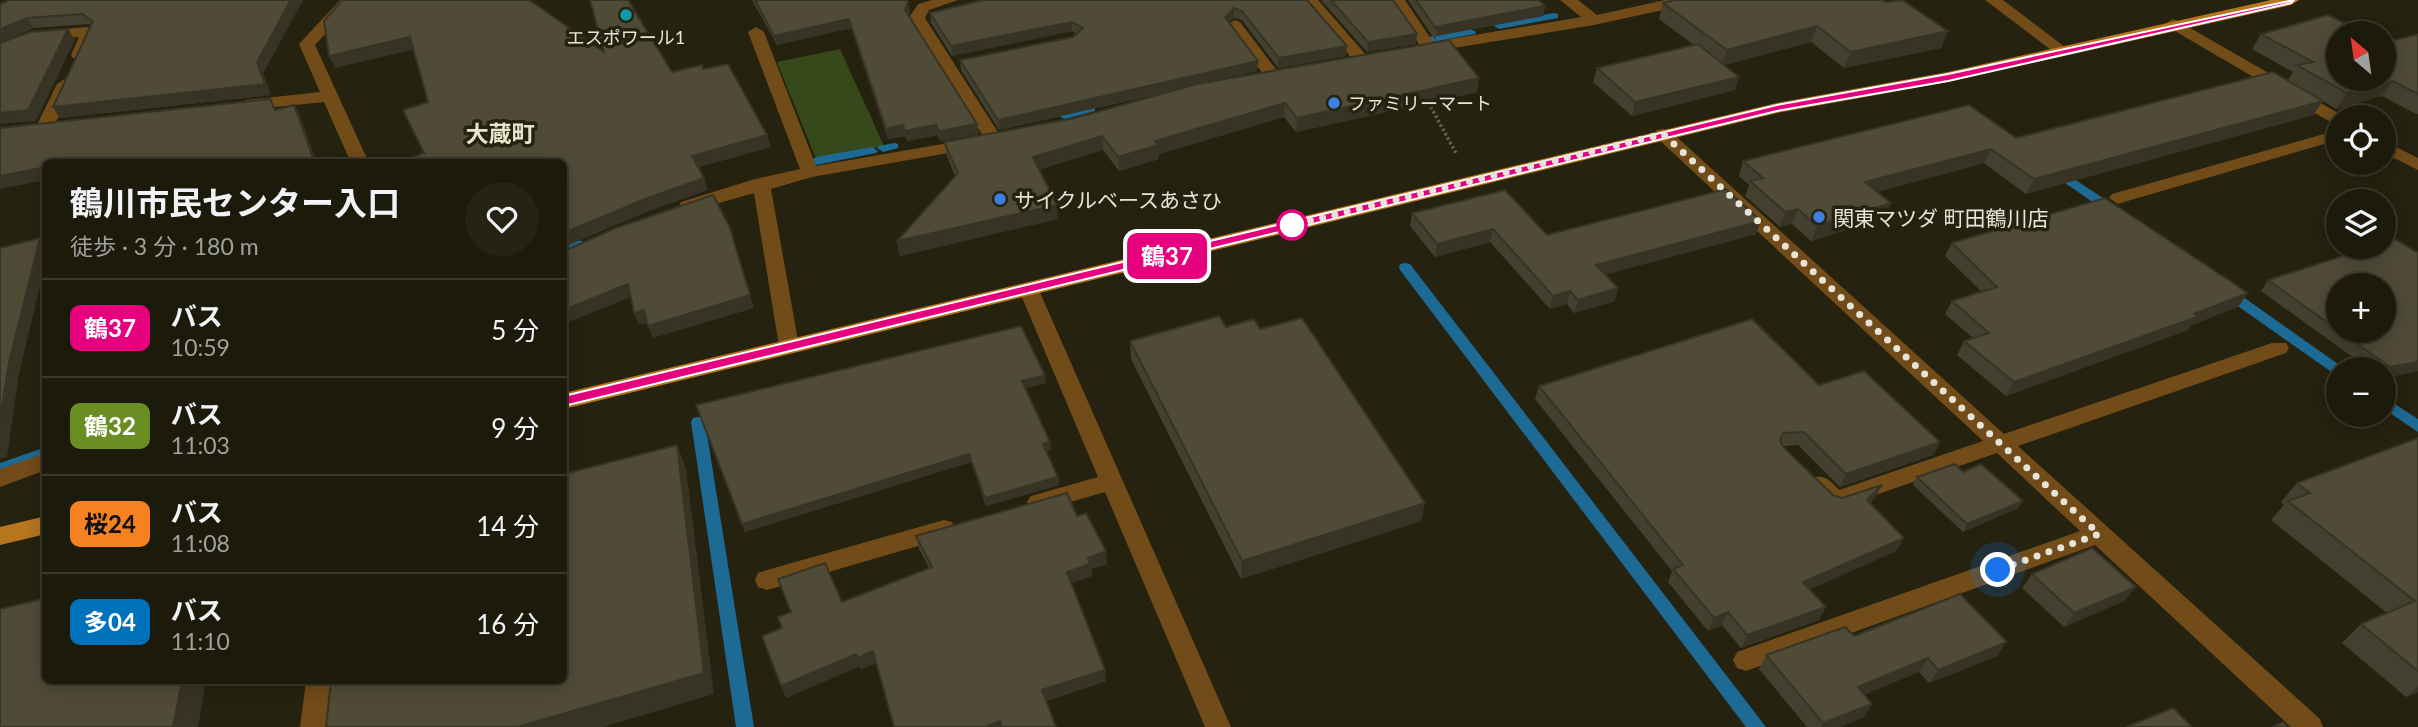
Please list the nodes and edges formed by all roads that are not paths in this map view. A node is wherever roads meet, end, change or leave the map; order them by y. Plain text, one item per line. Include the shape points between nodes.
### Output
1 (348, 0) edge
2 (950, 0) edge
3 (1310, 0) edge
4 (1397, 0) edge
5 (1568, 0) edge
6 (1682, 0) edge
7 (1993, 0) edge
8 (2291, 0) edge
9 (1594, 20) junction
10 (2173, 24) junction
11 (1235, 26) edge
12 (756, 32) dead end
13 (1429, 47) junction
14 (2061, 50) junction
15 (0, 51) edge
16 (1400, 52) edge
17 (1335, 64) edge
18 (1247, 80) edge
19 (331, 96) junction
20 (222, 107) edge
21 (2326, 113) edge
22 (72, 124) edge
23 (45, 127) junction
24 (23, 130) edge
25 (1663, 134) junction
26 (2326, 138) edge
27 (2396, 153) edge
28 (358, 159) edge
29 (2418, 166) edge
30 (810, 172) junction
31 (761, 183) junction
32 (2118, 198) dead end
33 (670, 213) edge
34 (1028, 288) junction
35 (789, 346) junction
36 (2279, 348) dead end
37 (567, 400) edge
38 (2001, 444) junction
39 (42, 462) edge
40 (1807, 472) edge
41 (0, 478) edge
42 (1111, 482) junction
43 (1018, 508) edge
44 (966, 523) edge
45 (42, 526) edge
46 (2099, 534) junction
47 (0, 536) edge
48 (767, 580) dead end
49 (1746, 660) dead end
50 (319, 684) edge
51 (313, 727) edge
52 (1218, 727) edge
53 (2310, 727) edge

1 - 19 street via 307,44
2 - 30 street via 923,7 917,18 954,64 1000,139
3 - 17 street via 1367,58
4 - 13 street
5 - 9 street
6 - 9 street
7 - 14 street
8 - 10 main road
9 - 13 street
10 - 14 main road
10 - 21 street
11 - 18 street via 1279,74
12 - 30 street
13 - 16 street
14 - 25 main road via 1948,78 1777,108
15 - 23 street via 34,36 89,32
19 - 20 street
19 - 28 street
22 - 23 street
23 - 24 street
25 - 34 main road
25 - 38 street
26 - 32 street
27 - 29 street
30 - 31 street
31 - 33 street
31 - 35 street
34 - 35 main road
34 - 42 street
35 - 37 main road
36 - 38 street
38 - 40 street via 1835,500
38 - 46 street
39 - 41 street
42 - 43 street
42 - 52 street
44 - 48 street
45 - 47 main road
46 - 49 street
46 - 53 street
50 - 51 street

